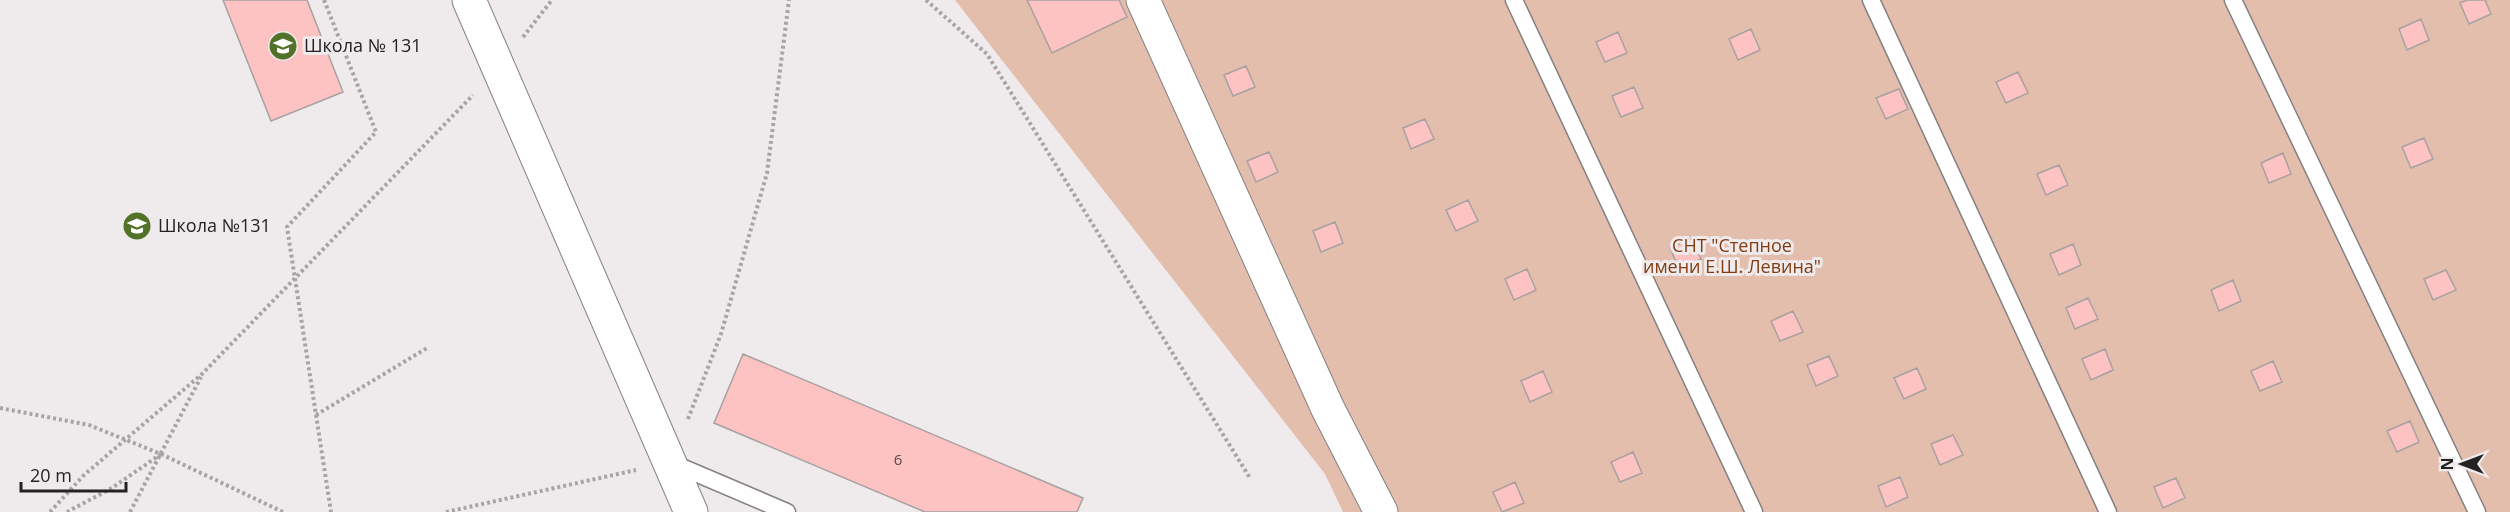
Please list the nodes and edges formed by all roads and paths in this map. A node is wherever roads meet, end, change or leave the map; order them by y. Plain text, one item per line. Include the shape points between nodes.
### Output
1 (324, 0) edge
2 (469, 0) edge
3 (552, 0) edge
4 (789, 0) edge
5 (927, 0) edge
6 (1143, 0) edge
7 (1514, 0) edge
8 (1871, 0) edge
9 (2233, 0) edge
10 (499, 68) junction
11 (295, 279) junction
12 (427, 348) dead end
13 (202, 374) junction
14 (0, 408) edge
15 (316, 415) junction
16 (125, 440) junction
17 (161, 454) junction
18 (670, 463) junction
19 (1250, 478) dead end
20 (50, 512) edge
21 (68, 512) edge
22 (130, 512) edge
23 (283, 512) edge
24 (331, 512) edge
25 (446, 512) edge
26 (691, 512) edge
27 (787, 512) edge
28 (1381, 512) edge
29 (1754, 512) edge
30 (2108, 512) edge
31 (2477, 512) edge

1 - 11 path via 376,132 287,227
2 - 10 street
3 - 10 path
4 - 18 path via 767,173 721,334
5 - 19 path via 987,54
6 - 28 street via 1328,409
7 - 29 lane
8 - 30 lane
9 - 31 lane
10 - 11 path
10 - 18 street
11 - 13 path
11 - 15 path
12 - 15 path
13 - 16 path
13 - 17 path
14 - 16 path via 88,424
15 - 24 path
16 - 17 path
16 - 20 path via 84,475
17 - 21 path
17 - 22 path
17 - 23 path
18 - 25 path
18 - 26 street
18 - 27 lane

